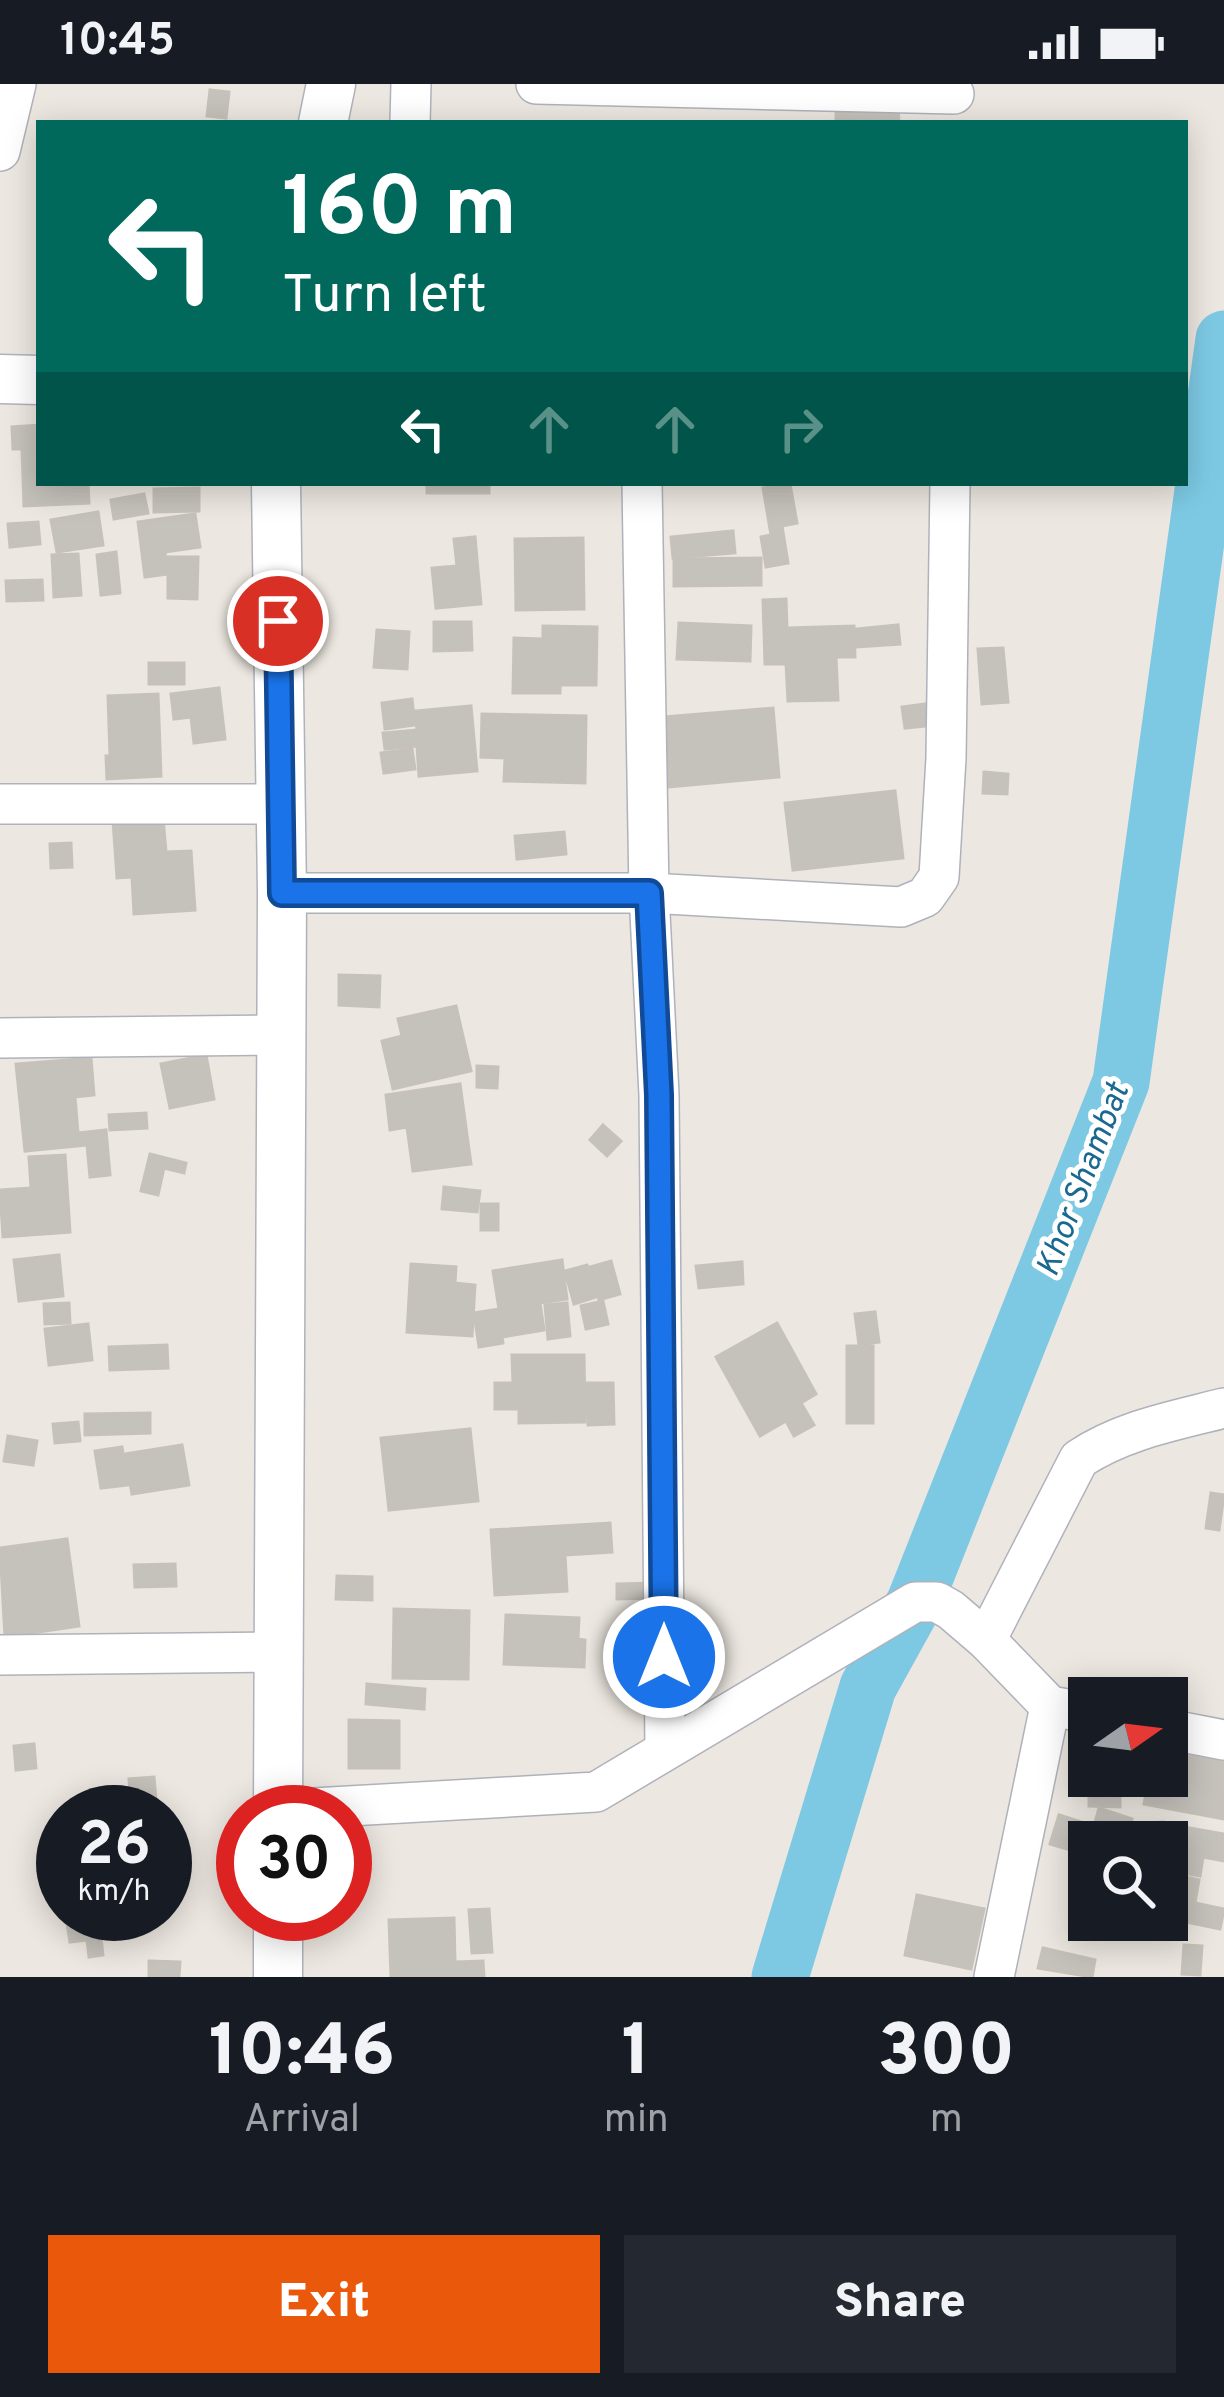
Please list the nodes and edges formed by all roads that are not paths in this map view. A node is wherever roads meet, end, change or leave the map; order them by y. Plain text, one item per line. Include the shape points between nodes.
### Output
1 (16, 84) edge
2 (332, 84) edge
3 (411, 84) edge
4 (536, 84) edge
5 (647, 98) edge
6 (954, 100) edge
7 (324, 120) edge
8 (410, 120) edge
9 (0, 151) edge
10 (0, 379) edge
11 (36, 380) edge
12 (276, 486) edge
13 (642, 486) edge
14 (950, 486) edge
15 (279, 804) junction
16 (0, 805) edge
17 (282, 893) junction
18 (649, 893) junction
19 (281, 1035) junction
20 (0, 1037) edge
21 (1224, 1408) edge
22 (986, 1640) junction
23 (280, 1652) junction
24 (0, 1654) edge
25 (1068, 1707) edge
26 (1068, 1716) edge
27 (1188, 1733) edge
28 (1224, 1740) edge
29 (665, 1750) junction
30 (278, 1785) edge
31 (372, 1805) edge
32 (278, 1941) edge
33 (278, 1977) edge
34 (994, 1977) edge

1 - 9 street
2 - 7 street
3 - 8 street
4 - 5 street
5 - 6 street
10 - 11 street
12 - 15 street
13 - 18 street
14 - 18 street via 940,877 926,897 901,907
15 - 16 street
15 - 17 street
17 - 18 street
17 - 19 street
18 - 29 street via 659,1095
19 - 20 street
19 - 23 street
21 - 22 street via 1130,1432 1079,1460
22 - 25 street
22 - 29 street via 937,1602 915,1602
23 - 24 street
23 - 30 street
26 - 34 street
27 - 28 street
29 - 31 street via 596,1792
32 - 33 street

